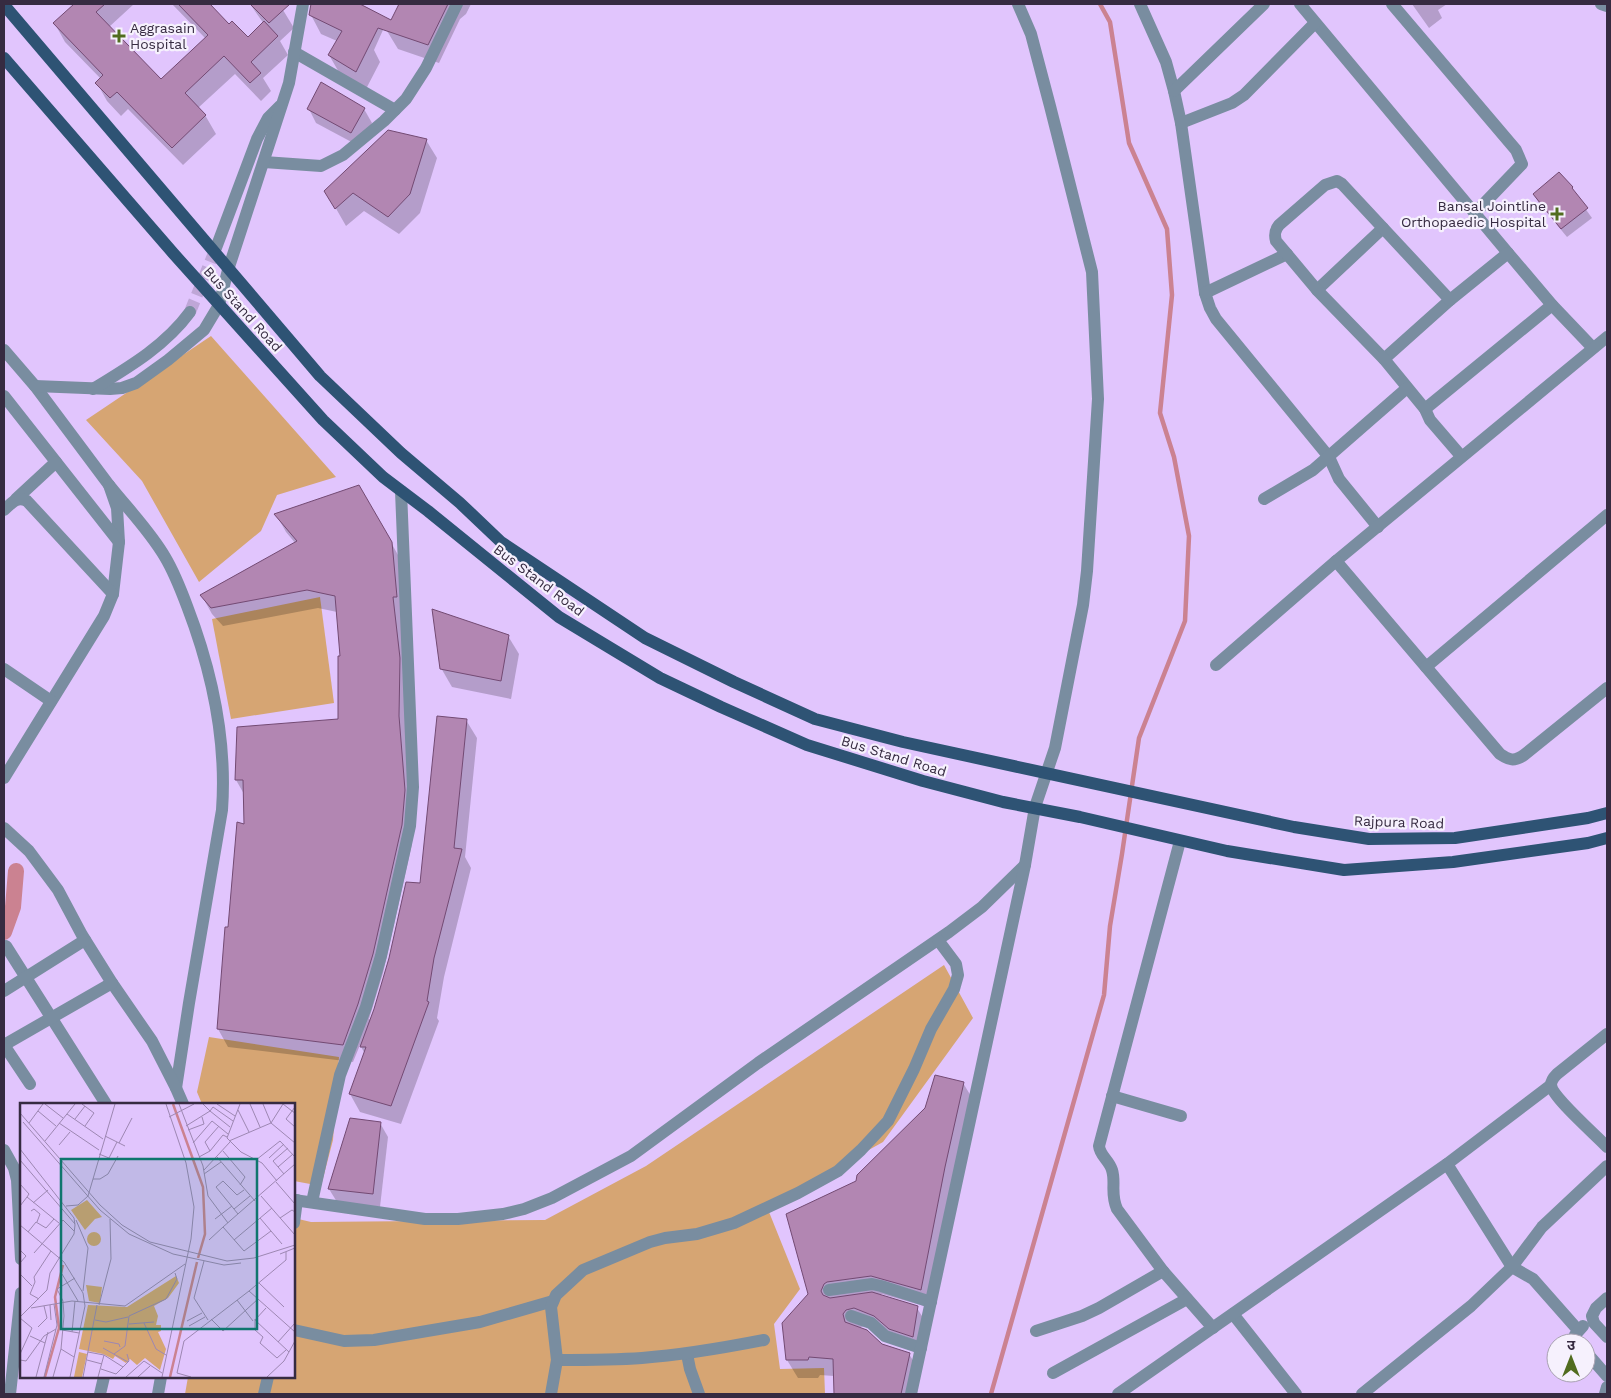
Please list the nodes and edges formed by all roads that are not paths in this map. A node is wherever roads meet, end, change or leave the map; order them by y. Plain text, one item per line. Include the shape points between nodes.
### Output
1 (303, 4) edge
2 (457, 4) edge
3 (1018, 4) edge
4 (1140, 4) edge
5 (1264, 4) edge
6 (1300, 4) edge
7 (1392, 4) edge
8 (4, 5) edge
9 (1315, 23) junction
10 (294, 52) junction
11 (4, 58) edge
12 (1174, 91) junction
13 (280, 106) junction
14 (395, 110) junction
15 (1181, 123) junction
16 (264, 162) junction
17 (1475, 213) junction
18 (1383, 228) junction
19 (216, 248) tunnel mouth
20 (1508, 253) junction
21 (1287, 254) junction
22 (228, 270) junction
23 (1317, 290) junction
24 (1205, 293) junction
25 (1450, 300) junction
26 (219, 305) junction
27 (1552, 305) junction
28 (190, 312) tunnel mouth
29 (1607, 336) edge
30 (1592, 348) junction
31 (4, 350) edge
32 (1384, 358) junction
33 (8, 366) edge
34 (35, 386) junction
35 (1407, 388) junction
36 (94, 389) junction
37 (4, 396) edge
38 (1425, 409) junction
39 (1461, 456) junction
40 (1329, 457) junction
41 (56, 462) junction
42 (109, 486) junction
43 (401, 491) junction
44 (1264, 498) dead end
45 (16, 499) junction
46 (4, 510) edge
47 (1607, 516) edge
48 (1378, 527) junction
49 (119, 542) junction
50 (1336, 561) junction
51 (113, 594) junction
52 (1216, 665) dead end
53 (1426, 667) junction
54 (4, 669) edge
55 (1607, 688) edge
56 (51, 702) junction
57 (1046, 774) junction
58 (4, 778) edge
59 (1161, 797) joint
60 (1035, 807) junction
61 (1607, 813) edge
62 (4, 828) edge
63 (1607, 838) edge
64 (1180, 841) junction
65 (1025, 865) junction
66 (85, 940) junction
67 (938, 940) junction
68 (6, 946) dead end
69 (26, 977) junction
70 (112, 983) junction
71 (4, 991) edge
72 (52, 1017) junction
73 (1607, 1034) edge
74 (4, 1045) edge
75 (30, 1084) dead end
76 (1551, 1085) junction
77 (176, 1088) junction
78 (1112, 1096) junction
79 (105, 1103) edge
80 (183, 1103) edge
81 (1180, 1116) dead end
82 (1607, 1147) edge
83 (4, 1150) edge
84 (1447, 1164) junction
85 (1607, 1166) edge
86 (19, 1180) edge
87 (4, 1183) edge
88 (295, 1200) edge
89 (312, 1202) junction
90 (20, 1220) edge
91 (1512, 1267) junction
92 (1163, 1271) junction
93 (829, 1290) dead end
94 (1607, 1298) edge
95 (1188, 1299) junction
96 (553, 1301) junction
97 (931, 1302) junction
98 (1233, 1314) junction
99 (20, 1316) edge
100 (851, 1316) dead end
101 (1593, 1319) junction
102 (1213, 1328) junction
103 (295, 1330) edge
104 (1036, 1331) dead end
105 (1575, 1333) edge
106 (1581, 1333) edge
107 (1607, 1337) edge
108 (764, 1340) dead end
109 (921, 1348) junction
110 (687, 1354) junction
111 (557, 1360) junction
112 (18, 1361) edge
113 (1596, 1363) edge
114 (1053, 1373) dead end
115 (1607, 1376) edge
116 (104, 1378) edge
117 (162, 1378) edge
118 (268, 1378) edge
119 (1607, 1387) edge
120 (10, 1394) edge
121 (100, 1394) edge
122 (158, 1394) edge
123 (264, 1394) edge
124 (551, 1394) edge
125 (699, 1394) edge
126 (911, 1394) edge
127 (1118, 1394) edge
128 (1296, 1394) edge
129 (1362, 1394) edge
130 (1605, 1394) edge

1 - 10 street
2 - 14 street via 426,68
3 - 57 street via 1031,34 1092,272 1098,399 1086,580 1074,656 1055,748
4 - 12 street via 1166,62
5 - 12 street
6 - 9 street
7 - 17 street via 1516,150 1522,164
8 - 22 main road, Bus Stand Road
9 - 15 street via 1244,95
9 - 17 street
10 - 13 street via 289,82
10 - 14 street
11 - 26 main road, Bus Stand Road
12 - 15 street
13 - 16 street
13 - 19 street via 268,118 257,139
14 - 16 street via 331,162 321,166
15 - 24 street
16 - 22 street
17 - 20 street
18 - 21 street via 1342,184 1332,182 1276,229 1276,241
18 - 23 street
18 - 25 street
20 - 25 street
20 - 27 street
21 - 23 street
21 - 24 street
22 - 26 street
22 - 57 main road, Bus Stand Road via 320,376 501,542 645,638 815,719
23 - 32 street
24 - 40 street via 1216,319
25 - 32 street
26 - 36 street via 194,340 136,383 122,388
26 - 43 main road, Bus Stand Road via 323,420
27 - 30 street
27 - 38 street
28 - 36 street via 148,354
29 - 30 street
30 - 39 street
31 - 33 street
32 - 35 street
33 - 34 street
34 - 36 street
34 - 42 street
35 - 38 street
35 - 40 street
37 - 41 street
38 - 39 street via 1430,420
39 - 48 street
40 - 44 street
40 - 48 street via 1339,480
41 - 45 street
41 - 49 street
42 - 49 street via 116,508
42 - 77 street via 157,544 174,576 205,662 221,735 222,810
43 - 60 main road, Bus Stand Road via 559,617 660,678 807,745 923,781
43 - 89 street via 412,787 410,826 381,956 340,1075
45 - 46 street
45 - 51 street via 27,501
47 - 53 street
48 - 50 street
49 - 51 street
50 - 52 street
50 - 53 street
51 - 56 street via 104,616
53 - 55 street via 1500,754 1508,759 1517,760 1524,755
54 - 56 street
56 - 58 street
57 - 59 main road, Bus Stand Road
57 - 60 street
59 - 61 main road, Rajpura Road via 1294,827 1369,839 1455,838
60 - 64 main road, Bus Stand Road
60 - 65 street
62 - 66 street via 29,851 46,873
63 - 64 main road, Bus Stand Road via 1588,844 1453,862 1344,870 1227,852
64 - 78 street
65 - 67 street via 982,907
65 - 97 street
66 - 69 street
66 - 70 street
67 - 89 street via 758,1063 631,1156 552,1198 503,1214 458,1218 418,1218
67 - 96 street via 956,964 958,975 954,989 931,1029 888,1121 861,1150 838,1171 734,1223 697,1234 650,1242 583,1270
68 - 69 street
69 - 71 street
69 - 72 street
70 - 72 street
70 - 77 street via 152,1041
72 - 74 street
72 - 79 street
73 - 76 street via 1557,1074
74 - 75 street
76 - 82 street via 1558,1098
76 - 84 street
77 - 80 street
78 - 81 street
78 - 92 street via 1099,1152 1112,1170 1116,1209
83 - 86 street
84 - 91 street
84 - 98 street
85 - 91 street via 1542,1227
86 - 87 street
86 - 90 street
88 - 89 street
91 - 105 street via 1540,1286
91 - 129 street via 1471,1306
92 - 95 street
92 - 104 street via 1099,1308
93 - 97 street via 872,1284
94 - 101 street via 1596,1308
95 - 102 street
95 - 114 street
96 - 103 street via 480,1322 374,1340 344,1341
96 - 111 street via 551,1315
97 - 109 street
98 - 102 street
98 - 128 street
99 - 112 street
100 - 109 street via 871,1323 885,1336
101 - 106 street
101 - 107 street
102 - 127 street
108 - 110 street
109 - 126 street
110 - 111 street via 618,1360
110 - 125 street
111 - 124 street
112 - 120 street
113 - 115 street
116 - 121 street
117 - 122 street
118 - 123 street
119 - 130 street

